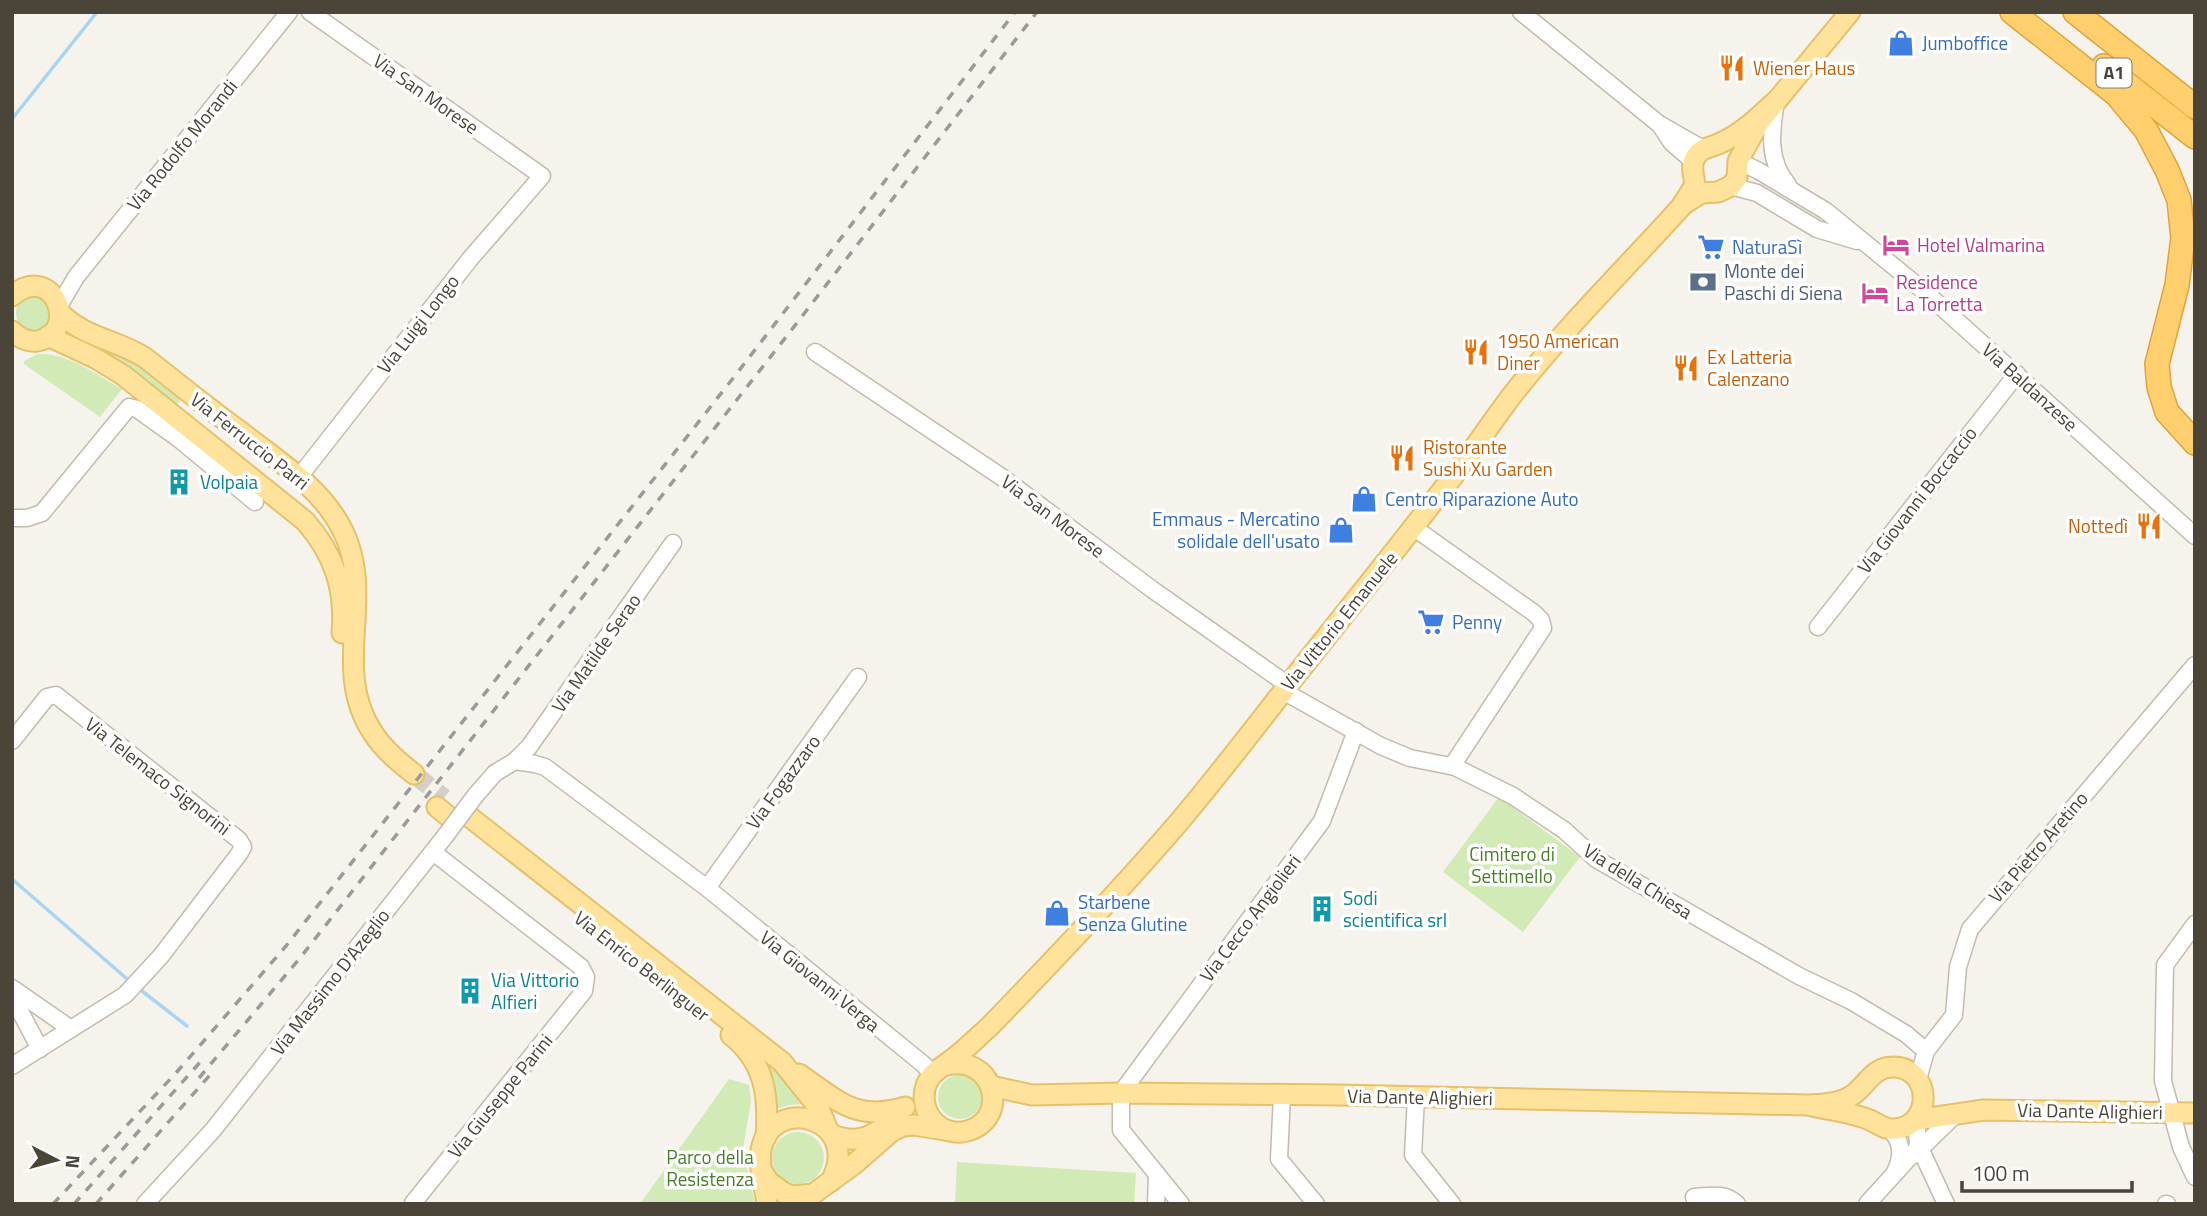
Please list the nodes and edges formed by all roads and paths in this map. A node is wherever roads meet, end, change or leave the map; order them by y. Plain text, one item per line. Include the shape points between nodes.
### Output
1 (289, 12) edge
2 (310, 12) edge
3 (1521, 12) edge
4 (1850, 12) edge
5 (2012, 12) edge
6 (2031, 12) edge
7 (2075, 12) edge
8 (2131, 56) junction
9 (2195, 91) edge
10 (1776, 101) junction
11 (2195, 107) edge
12 (2195, 137) edge
13 (1702, 159) junction
14 (1738, 161) junction
15 (542, 176) joint
16 (1731, 186) junction
17 (1713, 192) junction
18 (1794, 193) junction
19 (1681, 207) junction
20 (1863, 242) junction
21 (76, 277) junction
22 (22, 287) edge
23 (2195, 290) edge
24 (60, 310) junction
25 (2165, 332) junction
26 (48, 336) junction
27 (17, 341) edge
28 (814, 352) dead end
29 (2017, 374) junction
30 (2195, 443) edge
31 (293, 473) junction
32 (264, 498) junction
33 (12, 518) edge
34 (1413, 527) junction
35 (2195, 536) edge
36 (673, 543) dead end
37 (1818, 627) dead end
38 (2195, 665) edge
39 (858, 677) dead end
40 (1285, 688) junction
41 (1356, 732) junction
42 (12, 741) edge
43 (515, 761) junction
44 (1452, 766) junction
45 (452, 816) junction
46 (433, 852) junction
47 (707, 888) junction
48 (2195, 924) edge
49 (12, 988) edge
50 (12, 996) edge
51 (989, 1027) junction
52 (71, 1029) junction
53 (40, 1049) junction
54 (1926, 1051) junction
55 (782, 1062) junction
56 (12, 1066) edge
57 (934, 1075) junction
58 (987, 1079) junction
59 (1866, 1083) junction
60 (1921, 1085) junction
61 (1121, 1093) junction
62 (1032, 1095) junction
63 (1282, 1095) junction
64 (1416, 1097) junction
65 (1808, 1105) junction
66 (905, 1107) junction
67 (1984, 1110) junction
68 (2171, 1112) junction
69 (2195, 1113) edge
70 (1956, 1114) junction
71 (988, 1115) junction
72 (1916, 1119) junction
73 (1880, 1125) junction
74 (952, 1131) junction
75 (829, 1132) junction
76 (766, 1137) junction
77 (1916, 1152) junction
78 (763, 1172) junction
79 (1157, 1174) junction
80 (2195, 1177) edge
81 (830, 1182) junction
82 (1887, 1182) junction
83 (1694, 1197) dead end
84 (413, 1203) edge
85 (145, 1204) edge
86 (767, 1204) edge
87 (816, 1204) edge
88 (1156, 1204) edge
89 (1181, 1204) edge
90 (1316, 1204) edge
91 (1452, 1204) edge
92 (1737, 1204) edge
93 (1867, 1204) edge
94 (1945, 1204) edge

1 - 21 street, Via Rodolfo Morandi
2 - 15 street, Via San Morese
3 - 13 street
4 - 10 main road
5 - 25 highway via 2116,94 2146,130 2167,170 2179,200 2183,238
6 - 12 highway, A1
7 - 8 highway, A1
8 - 9 highway
8 - 11 highway, A1
10 - 13 main road
10 - 14 main road
10 - 18 street, Via Baldanzese via 1773,156
13 - 14 main road via 1729,150
13 - 17 main road via 1700,187
13 - 19 main road, Via Vittorio Emanuele via 1695,185
14 - 16 main road via 1737,178
14 - 18 street, Via Baldanzese
15 - 31 street, Via Luigi Longo
16 - 17 main road, Via Vittorio Emanuele
16 - 20 street, Via Baldanzese via 1757,192 1817,229
17 - 19 main road, Via Vittorio Emanuele via 1701,192
18 - 20 street, Via Baldanzese via 1826,211
19 - 34 main road, Via Vittorio Emanuele via 1530,374
20 - 29 street, Via Baldanzese
21 - 22 street
21 - 24 street, Via Rodolfo Morandi
22 - 24 main road, Via Ferruccio Parri via 52,293
23 - 25 highway
24 - 26 main road via 55,330
24 - 31 main road, Via Ferruccio Parri via 84,332 144,357
25 - 30 highway via 2157,364 2159,387 2167,412
26 - 27 main road
26 - 32 main road, Via Ferruccio Parri via 123,375
28 - 40 street, Via San Morese via 1003,478
29 - 35 street, Via Baldanzese
29 - 37 street, Via Giovanni Boccaccio
31 - 32 main road via 281,495
31 - 32 main road, Via Ferruccio Parri via 333,514 346,537 357,592 354,689 379,742 411,779 379,761 346,709 340,674 342,601 335,566 324,544 296,513
32 - 33 street via 129,407 42,513
34 - 40 main road, Via Vittorio Emanuele
34 - 44 street via 1534,613 1544,628
36 - 43 street, Via Matilde Serao
38 - 54 street, Via Pietro Aretino via 1970,929 1958,967 1954,1015
39 - 47 street, Via Fogazzaro
40 - 41 street, Via della Chiesa
40 - 51 main road, Via Vittorio Emanuele via 1165,838
41 - 44 street, Via della Chiesa via 1410,758
41 - 61 street, Via Cecco Angiolieri via 1322,821
42 - 52 street, Via Telemaco Signorini via 47,697 56,695 243,847 146,974 125,995
43 - 45 street, Via Massimo D'Azeglio, bridge via 495,773
43 - 47 street, Via Giovanni Verga via 545,767
44 - 54 street, Via della Chiesa via 1513,796 1597,859 1799,976 1852,1001
45 - 46 street, Via Massimo D'Azeglio
45 - 55 main road, Via Enrico Berlinguer
45 - 76 main road, Via Enrico Berlinguer via 746,1048 766,1089
46 - 84 street, Via Giuseppe Parini via 581,967 586,977 584,991
46 - 85 street, Via Massimo D'Azeglio via 213,1130
47 - 57 street, Via Giovanni Verga
48 - 68 street via 2165,965 2163,1081
49 - 52 street
50 - 53 street
51 - 57 main road, Via Vittorio Emanuele
51 - 58 main road via 982,1046
52 - 53 street, Via Telemaco Signorini
53 - 56 street, Via Telemaco Signorini
54 - 60 street
55 - 66 main road, Via Enrico Berlinguer via 859,1112 878,1114
55 - 75 main road, Via Enrico Berlinguer via 819,1108
57 - 58 main road via 954,1063 965,1063
57 - 66 main road, Via Vittorio Emanuele
57 - 74 main road via 925,1105 928,1114
58 - 62 main road, Via Dante Alighieri
58 - 71 main road via 992,1106
59 - 60 main road, Via Dante Alighieri via 1872,1075 1891,1067 1911,1072
59 - 65 main road, Via Dante Alighieri via 1846,1099
59 - 73 main road via 1862,1103
60 - 67 main road, Via Dante Alighieri via 1941,1101
60 - 72 main road via 1923,1106
61 - 62 main road, Via Dante Alighieri
61 - 63 main road, Via Dante Alighieri
61 - 79 street via 1121,1130
62 - 71 main road, Via Dante Alighieri via 1012,1100
63 - 64 main road, Via Dante Alighieri
63 - 90 street via 1279,1159
64 - 65 main road, Via Dante Alighieri
64 - 91 street via 1413,1155
65 - 73 main road, Via Dante Alighieri
66 - 75 main road, Via Vittorio Emanuele via 866,1138 852,1140
67 - 68 main road, Via Dante Alighieri
67 - 70 main road, Via Dante Alighieri
68 - 69 main road, Via Dante Alighieri
68 - 80 street
70 - 72 main road, Via Dante Alighieri
70 - 77 street
71 - 74 main road via 977,1127
72 - 73 main road, Via Dante Alighieri via 1899,1129
72 - 77 street
73 - 82 street via 1897,1137 1901,1148 1898,1165
74 - 81 main road via 903,1126
75 - 76 main road via 813,1120 798,1118 783,1121
75 - 81 main road via 839,1157
76 - 78 main road via 760,1154
77 - 82 street
77 - 94 street
78 - 81 main road via 775,1188 793,1196 813,1194
78 - 86 main road
79 - 88 street
79 - 89 street
81 - 87 main road
82 - 93 street
83 - 92 street via 1729,1196

